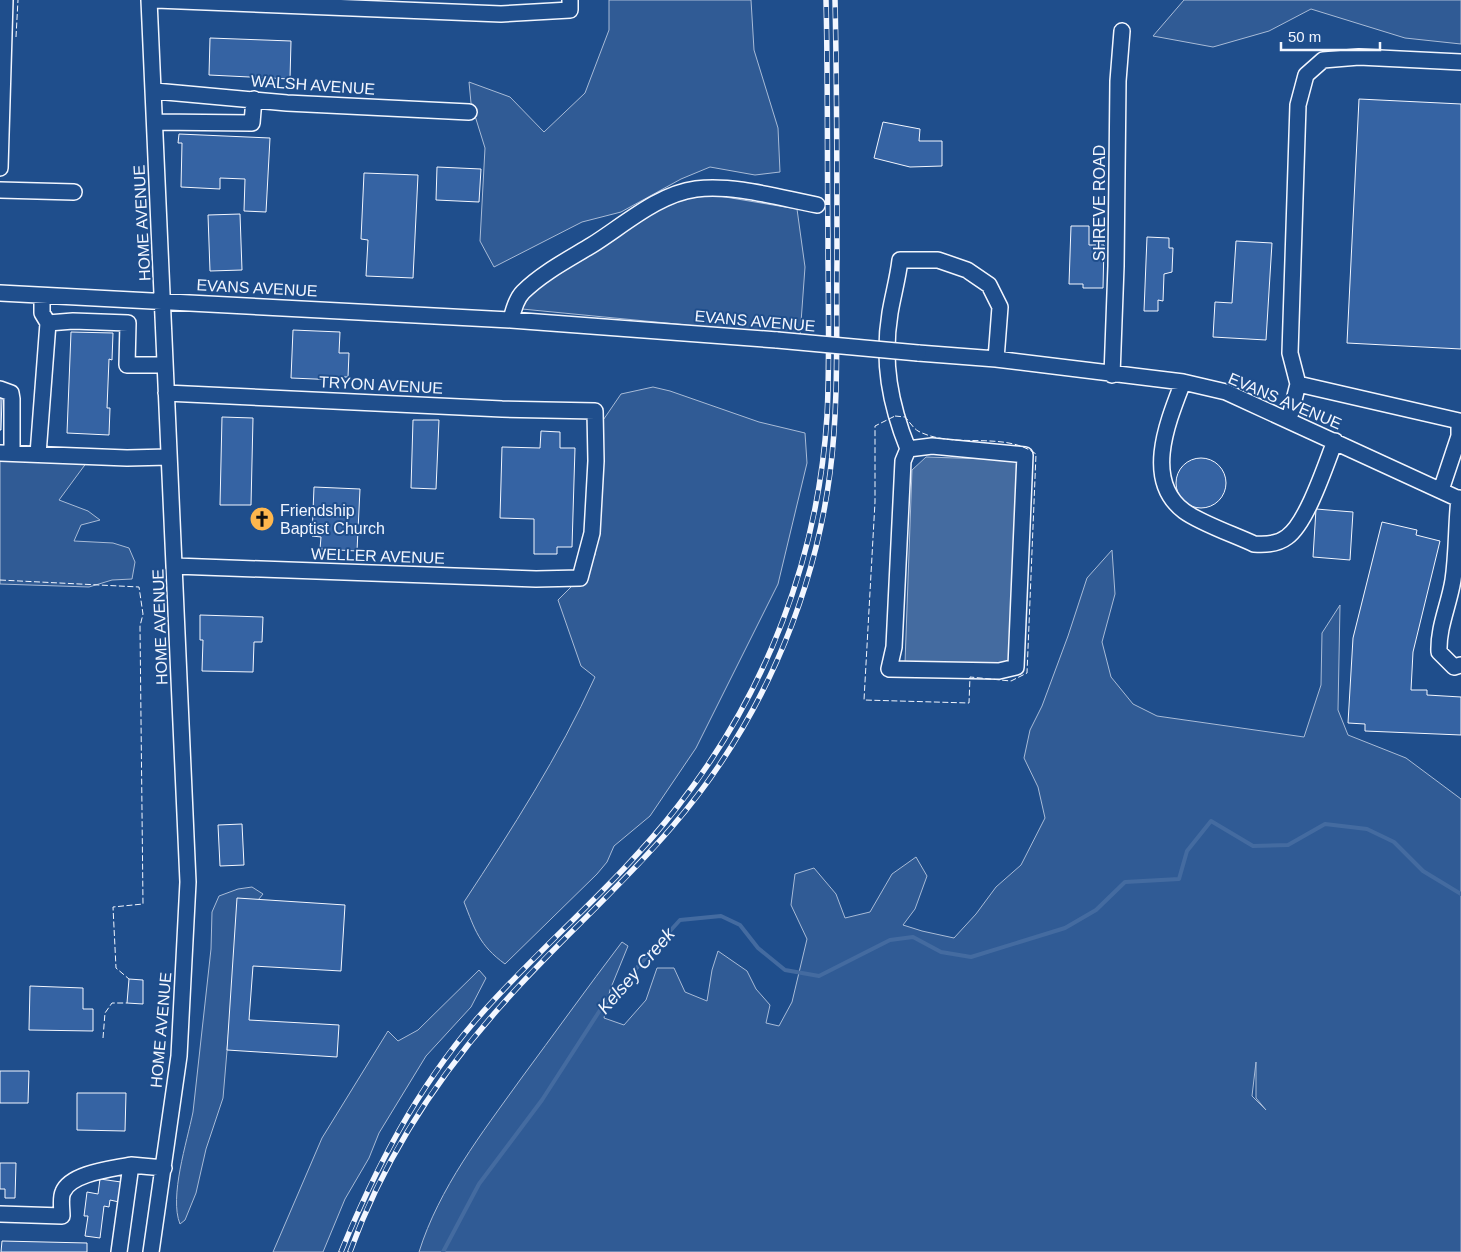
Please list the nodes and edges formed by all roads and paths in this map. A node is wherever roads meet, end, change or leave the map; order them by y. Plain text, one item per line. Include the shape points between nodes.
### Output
1 (5, 0) edge
2 (149, 0) edge
3 (156, 0) edge
4 (570, 0) edge
5 (188, 1) edge
6 (318, 3) edge
7 (365, 4) edge
8 (424, 6) edge
9 (1122, 31) dead end
10 (1461, 62) edge
11 (155, 91) junction
12 (254, 99) junction
13 (469, 112) dead end
14 (155, 122) junction
15 (0, 168) edge
16 (0, 190) edge
17 (74, 192) dead end
18 (817, 205) dead end
19 (0, 293) edge
20 (42, 296) junction
21 (163, 301) junction
22 (511, 320) junction
23 (48, 323) junction
24 (996, 359) junction
25 (165, 365) junction
26 (1112, 375) junction
27 (1183, 382) junction
28 (1298, 384) junction
29 (0, 389) edge
30 (166, 393) junction
31 (1460, 418) edge
32 (1288, 420) junction
33 (1335, 441) junction
34 (908, 449) junction
35 (6, 453) edge
36 (38, 454) junction
37 (169, 457) junction
38 (1441, 490) junction
39 (1460, 499) edge
40 (175, 566) junction
41 (580, 578) joint
42 (1461, 665) edge
43 (131, 1165) junction
44 (164, 1168) junction
45 (0, 1214) edge
46 (118, 1252) edge
47 (151, 1252) edge

1 - 15 street
2 - 11 street, HOME AVENUE
3 - 5 street
4 - 8 street via 570,10 558,12 501,14
5 - 6 street
6 - 7 street
7 - 8 street
9 - 26 street, SHREVE ROAD via 1118,81
10 - 28 street via 1323,60 1306,75 1298,105 1290,353
11 - 12 street, WALSH AVENUE
11 - 14 street, HOME AVENUE
12 - 13 street, WALSH AVENUE
12 - 14 street via 252,123
14 - 21 street, HOME AVENUE
16 - 17 street
18 - 22 street via 717,188 676,194 542,276 522,293
19 - 20 street, EVANS AVENUE
20 - 21 street, EVANS AVENUE
20 - 23 street via 42,313
21 - 22 street, EVANS AVENUE
21 - 25 street, HOME AVENUE
22 - 24 street, EVANS AVENUE, bridge
23 - 25 street via 128,323 127,366
23 - 36 street
24 - 26 street, EVANS AVENUE
24 - 34 street via 1000,307 989,285 967,270 938,260 900,260 890,315 887,377 895,416
25 - 30 street, HOME AVENUE
26 - 27 street, EVANS AVENUE
27 - 32 street, EVANS AVENUE via 1226,392
27 - 33 street via 1162,452 1164,480 1171,499 1185,512 1254,544 1277,542 1288,537 1298,526
28 - 31 street
28 - 32 street
29 - 35 street via 11,393 12,399
30 - 37 street, HOME AVENUE
30 - 41 street, TRYON AVENUE via 595,411 592,533
31 - 38 street via 1459,436
32 - 33 street, EVANS AVENUE
33 - 38 street, EVANS AVENUE
34 - 34 street via 903,461 894,647 889,669 999,671 1016,667 1025,455 932,446
35 - 36 street
36 - 37 street
37 - 40 street, HOME AVENUE
38 - 39 street, EVANS AVENUE
39 - 42 street via 1453,581 1438,636 1439,652 1454,667
40 - 41 street, WELLER AVENUE
40 - 44 street, HOME AVENUE via 188,903 179,1056
43 - 44 street
43 - 45 street via 71,1181 62,1193 62,1216
43 - 46 street
44 - 47 street, HOME AVENUE

